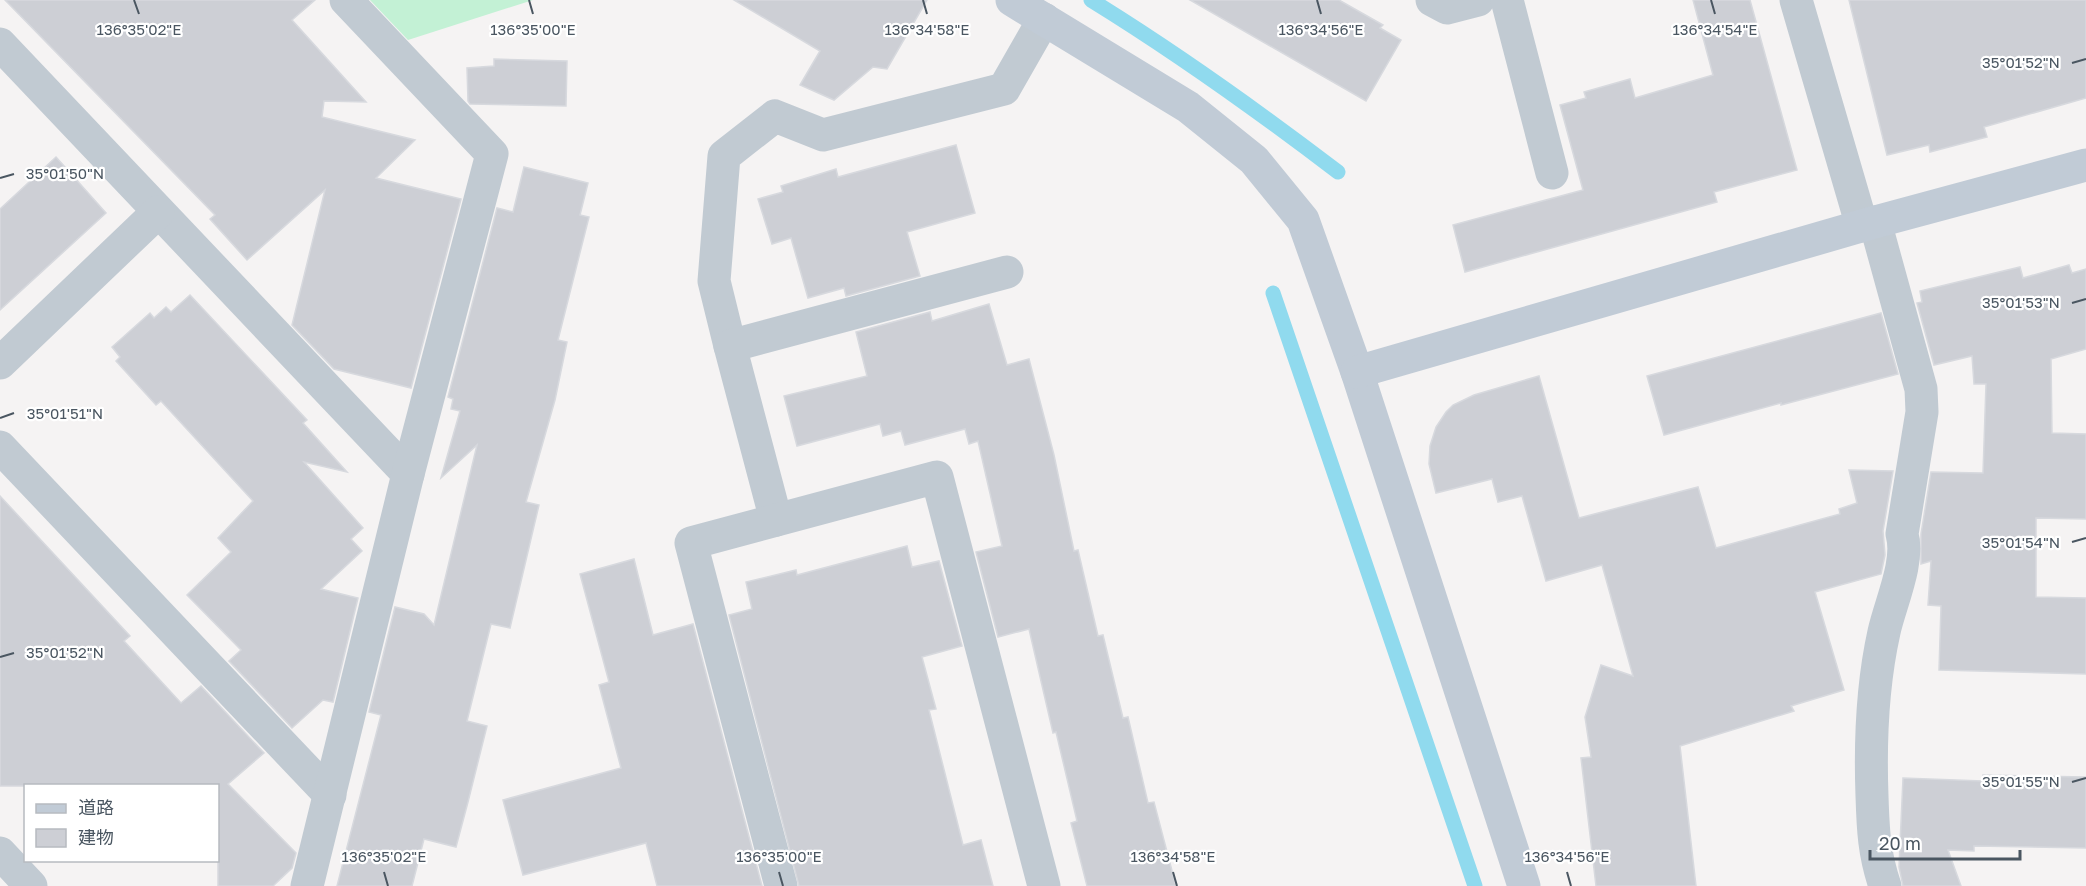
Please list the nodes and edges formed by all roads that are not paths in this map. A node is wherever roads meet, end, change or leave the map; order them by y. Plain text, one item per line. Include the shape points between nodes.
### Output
1 (346, 0) edge
2 (1012, 0) edge
3 (1432, 0) edge
4 (1478, 0) edge
5 (1507, 0) edge
6 (1796, 0) edge
7 (1044, 19) junction
8 (0, 44) edge
9 (2086, 165) edge
10 (1552, 173) dead end
11 (158, 212) junction
12 (1869, 224) junction
13 (1007, 273) dead end
14 (730, 346) junction
15 (0, 363) edge
16 (1357, 372) junction
17 (0, 447) edge
18 (408, 474) junction
19 (776, 520) junction
20 (330, 795) junction
21 (0, 853) edge
22 (31, 886) edge
23 (307, 886) edge
24 (781, 886) edge
25 (1044, 886) edge
26 (1524, 886) edge
27 (1885, 886) edge

1 - 18 street via 492,154
2 - 7 street
3 - 4 street via 1447,8
5 - 10 street
6 - 12 street
7 - 14 street via 1004,89 823,135 775,116 724,156 714,280
7 - 16 street via 1188,107 1254,160 1303,220
8 - 11 street
9 - 12 street
11 - 15 street
11 - 18 street
12 - 16 street
12 - 27 street via 1919,381 1922,412 1896,594 1884,631 1871,730 1874,843
13 - 14 street
14 - 19 street
16 - 26 street
17 - 20 street
18 - 20 street
19 - 24 street via 691,543
19 - 25 street via 937,477
20 - 23 street
21 - 22 street

